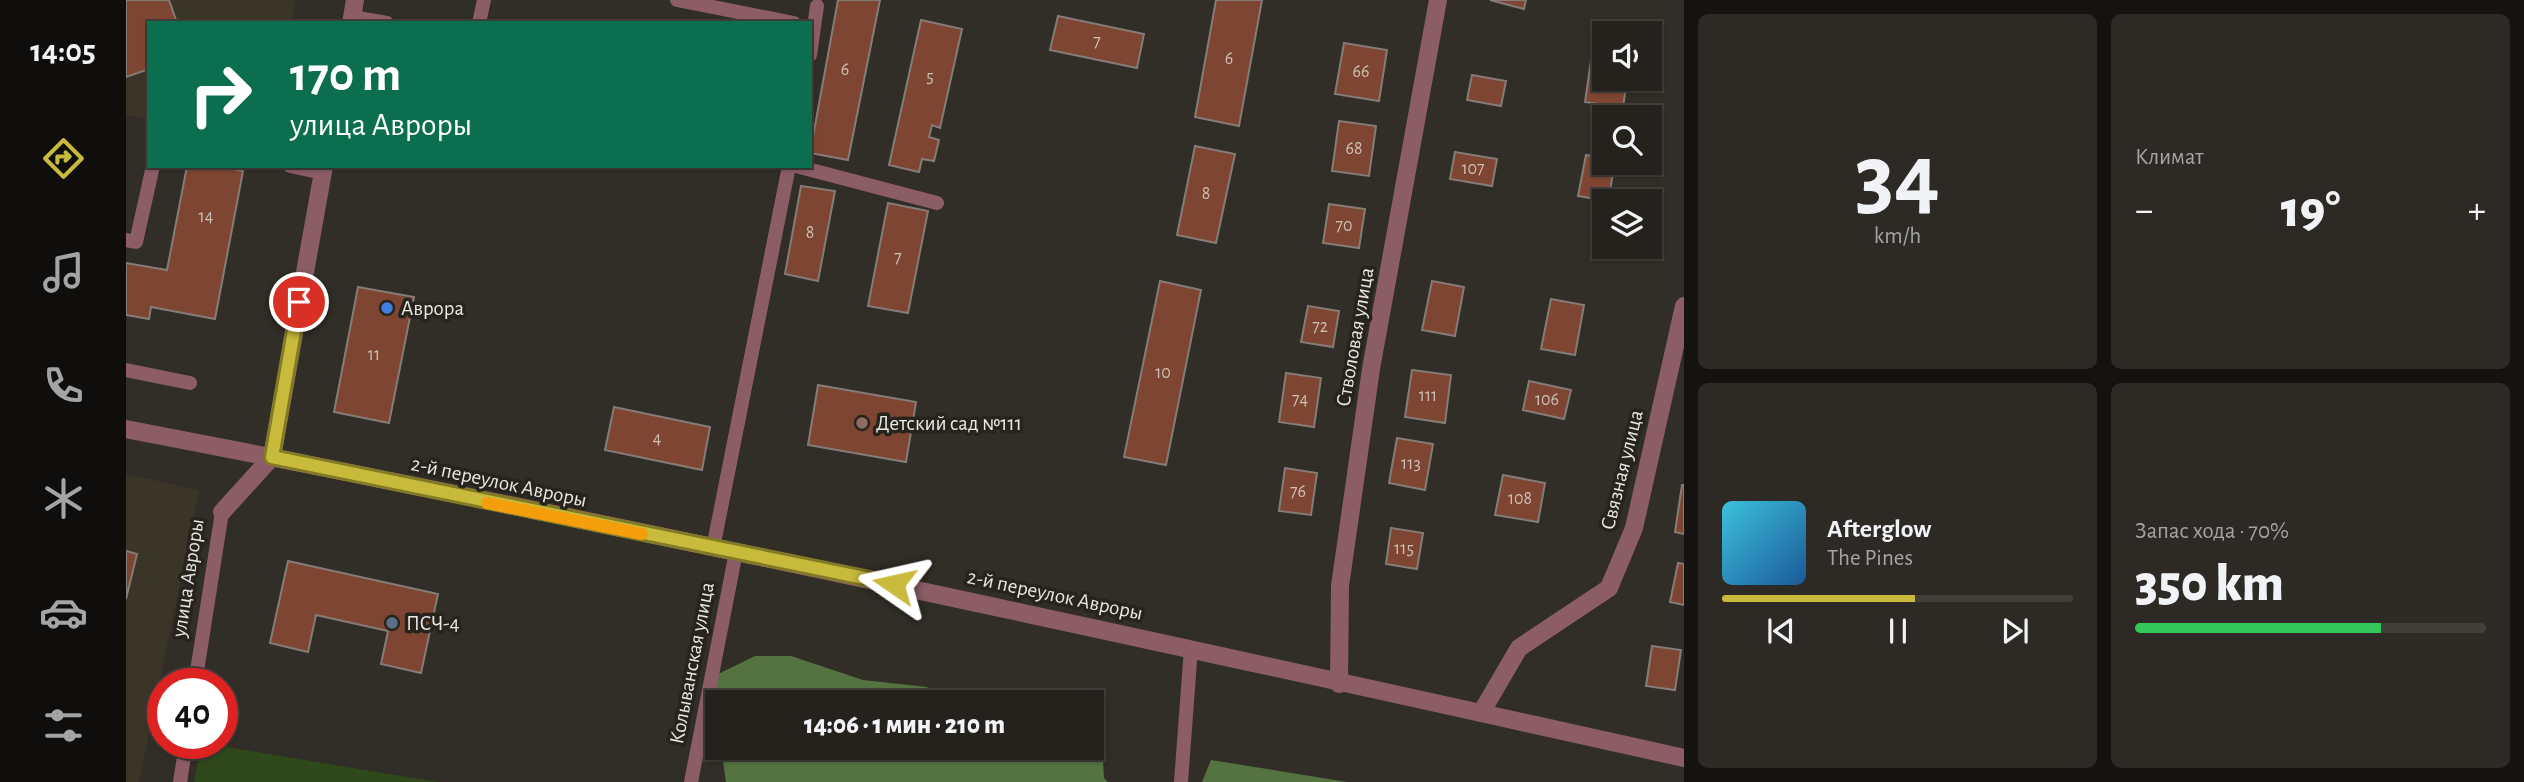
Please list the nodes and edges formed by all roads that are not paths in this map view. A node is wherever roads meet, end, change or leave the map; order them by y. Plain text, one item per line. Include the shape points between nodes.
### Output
1 (484, 0) edge
2 (677, 0) edge
3 (1438, 0) edge
4 (817, 6) dead end
5 (353, 13) edge
6 (380, 21) edge
7 (479, 21) edge
8 (784, 21) edge
9 (813, 26) edge
10 (153, 168) edge
11 (789, 168) edge
12 (804, 168) edge
13 (323, 169) edge
14 (937, 203) dead end
15 (126, 240) edge
16 (1684, 306) edge
17 (126, 370) edge
18 (190, 383) dead end
19 (126, 429) edge
20 (272, 457) junction
21 (222, 512) joint
22 (713, 548) junction
23 (736, 552) junction
24 (1191, 648) junction
25 (198, 668) edge
26 (1339, 684) junction
27 (1481, 713) junction
28 (1684, 758) edge
29 (184, 759) edge
30 (180, 782) edge
31 (691, 782) edge
32 (1181, 782) edge

1 - 7 lane
2 - 8 lane
3 - 26 street, Стволовая улица via 1363,423 1340,586
4 - 9 lane
5 - 6 lane
10 - 15 lane via 136,242
11 - 22 lane
12 - 14 lane
13 - 20 street
16 - 27 street, Связная улица via 1634,527 1609,587 1519,648
17 - 18 lane
19 - 20 street, 2-й переулок Авроры
20 - 21 street, улица Авроры
20 - 22 street, 2-й переулок Авроры
21 - 25 lane, улица Авроры
22 - 23 street, 2-й переулок Авроры
23 - 24 street, 2-й переулок Авроры
23 - 31 lane, Колыванская улица
24 - 26 street, 2-й переулок Авроры
24 - 32 lane
26 - 27 street, 2-й переулок Авроры
27 - 28 street, 2-й переулок Авроры
29 - 30 lane

